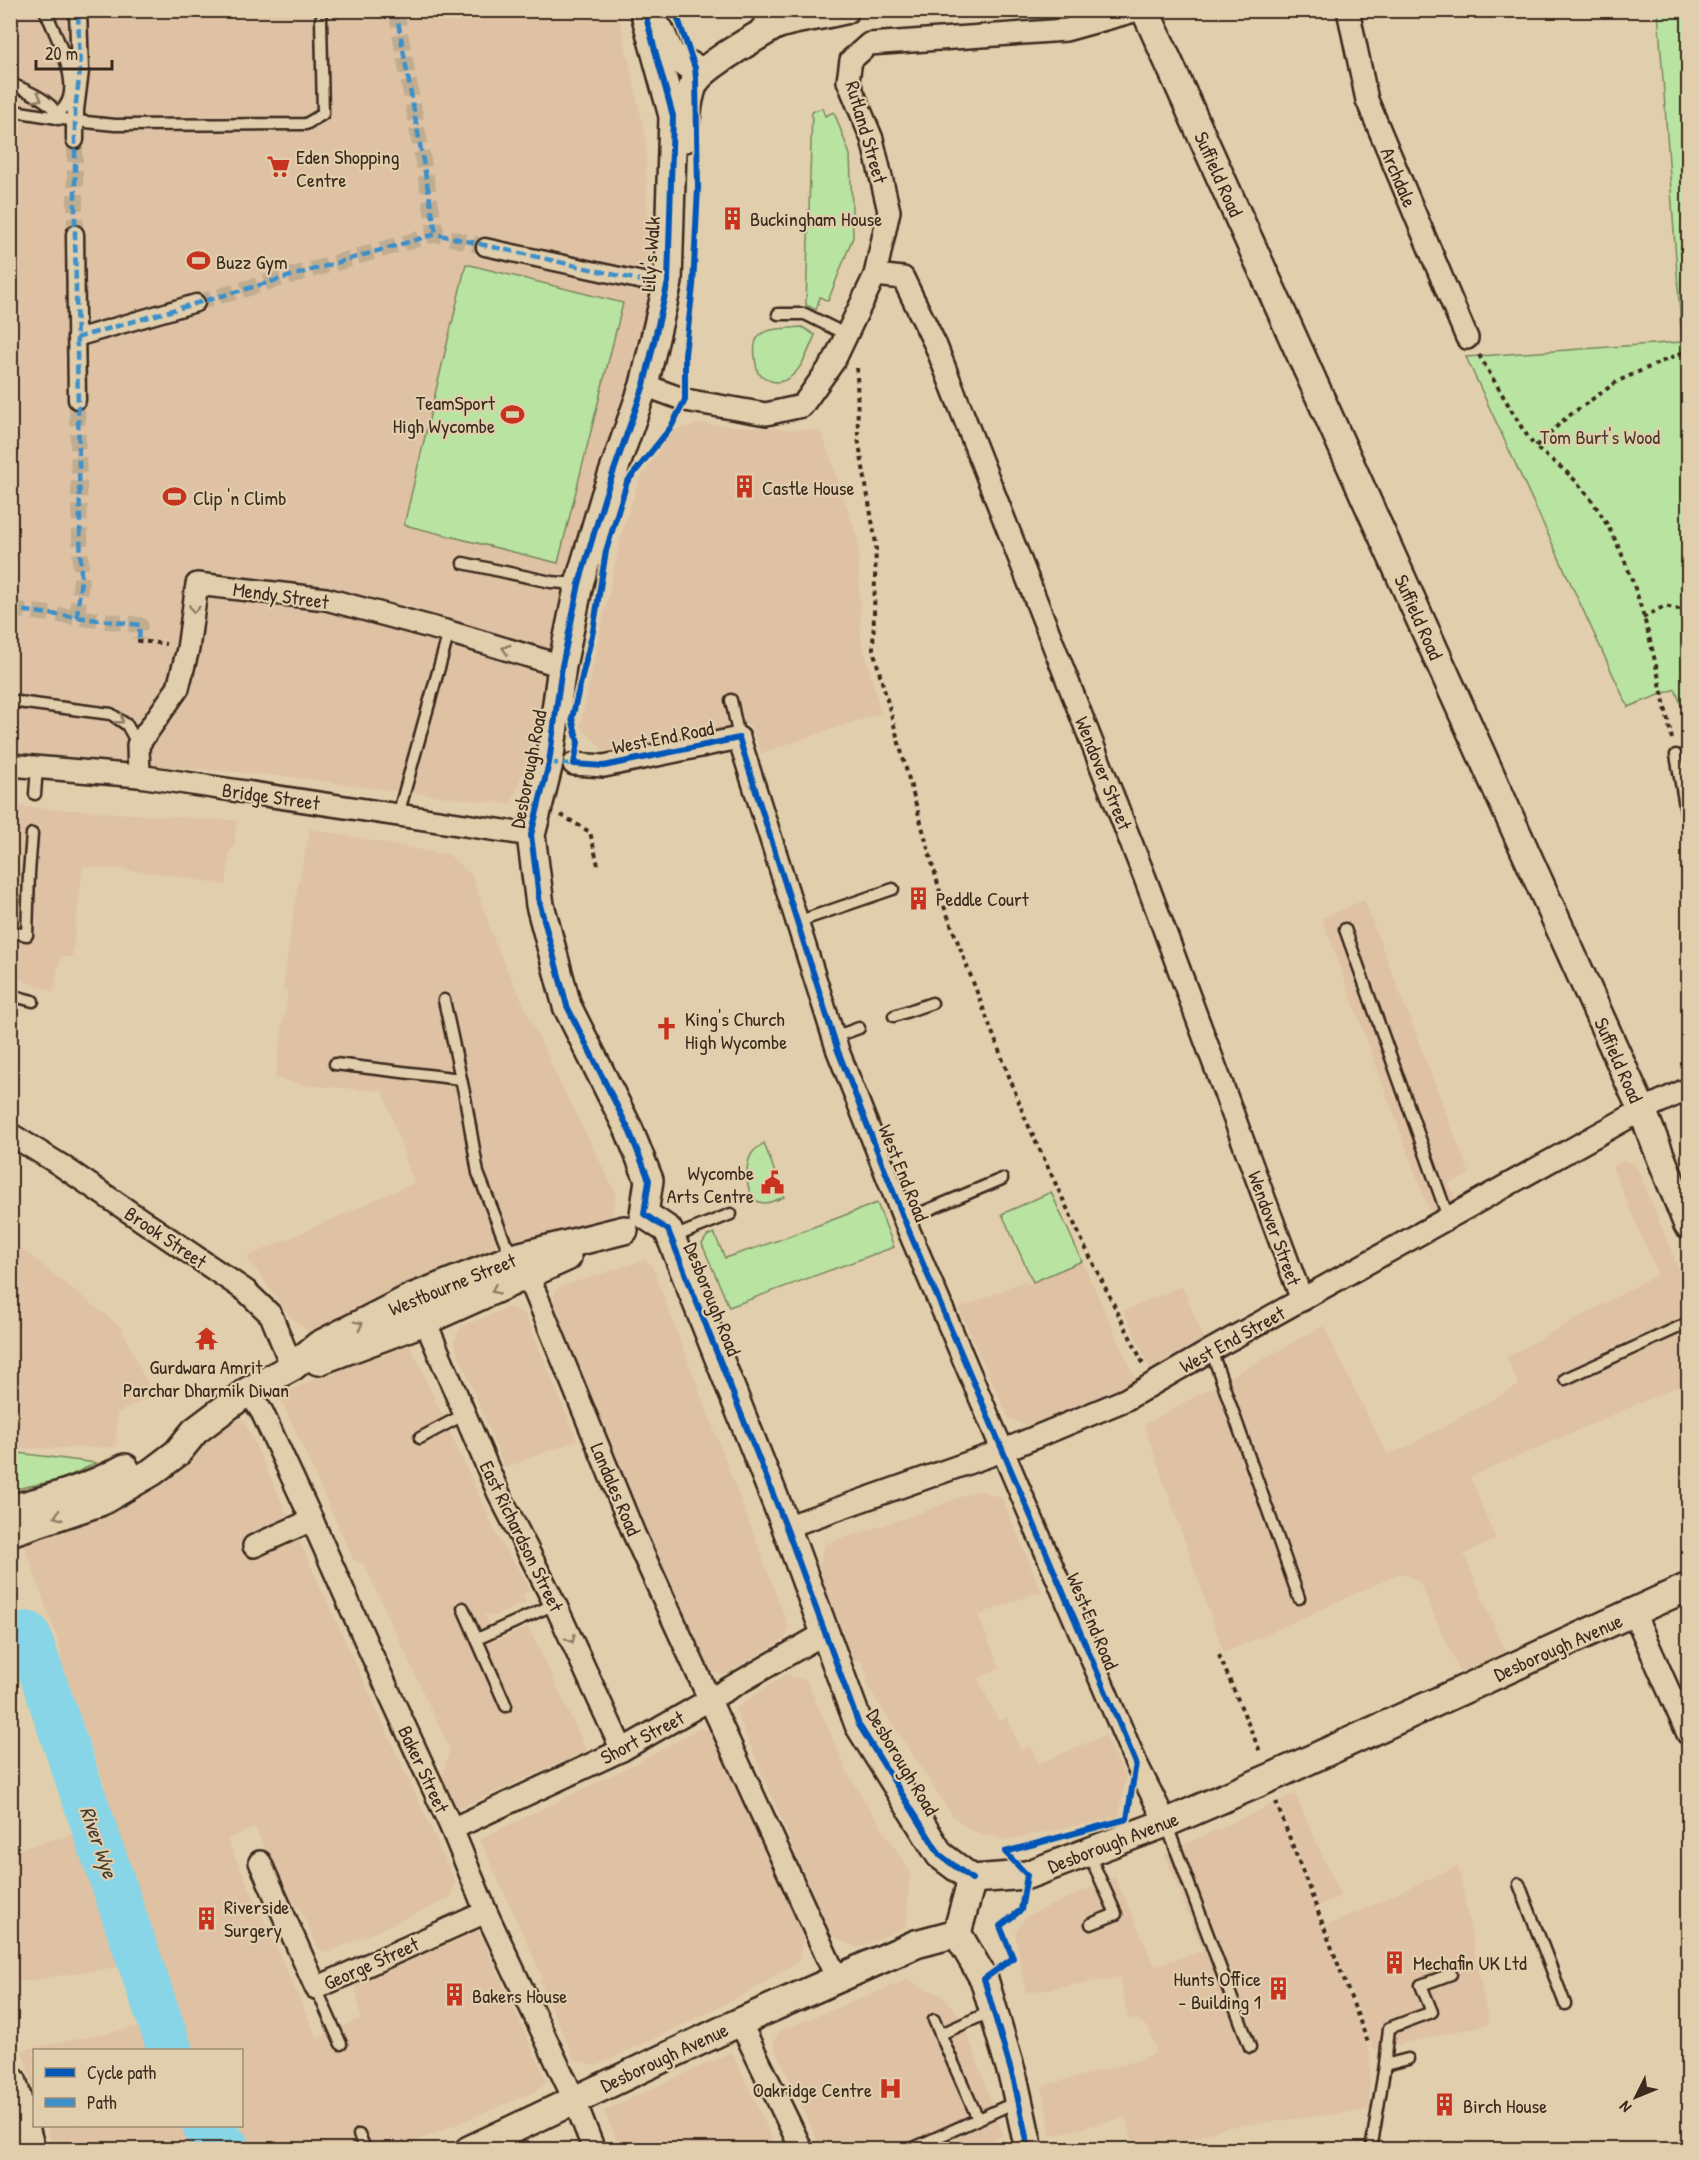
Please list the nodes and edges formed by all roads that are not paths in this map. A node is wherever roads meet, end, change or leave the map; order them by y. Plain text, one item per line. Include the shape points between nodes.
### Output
1 (45, 10) edge
2 (78, 10) edge
3 (644, 10) edge
4 (651, 10) edge
5 (845, 10) edge
6 (1138, 10) edge
7 (1145, 10) edge
8 (1348, 10) edge
9 (321, 19) dead end
10 (779, 23) junction
11 (695, 68) junction
12 (10, 84) edge
13 (10, 113) edge
14 (57, 116) junction
15 (679, 117) junction
16 (76, 121) junction
17 (75, 140) tunnel mouth
18 (75, 234) tunnel mouth
19 (485, 247) tunnel mouth
20 (875, 275) junction
21 (643, 281) dead end
22 (196, 303) tunnel mouth
23 (778, 314) dead end
24 (76, 338) junction
25 (846, 338) junction
26 (1467, 338) road end
27 (653, 388) junction
28 (77, 400) tunnel mouth
29 (605, 496) joint
30 (463, 564) dead end
31 (579, 584) junction
32 (449, 632) junction
33 (562, 666) junction
34 (731, 700) dead end
35 (10, 701) edge
36 (739, 738) junction
37 (138, 745) junction
38 (1676, 755) road end
39 (574, 764) dead end
40 (10, 765) edge
41 (37, 768) junction
42 (139, 776) junction
43 (35, 794) dead end
44 (399, 815) junction
45 (1689, 824) edge
46 (32, 834) dead end
47 (531, 835) junction
48 (892, 889) dead end
49 (797, 922) junction
50 (1345, 929) dead end
51 (10, 932) edge
52 (10, 995) edge
53 (444, 1000) dead end
54 (33, 1001) dead end
55 (932, 1003) dead end
56 (894, 1016) dead end
57 (860, 1028) dead end
58 (834, 1037) junction
59 (335, 1064) dead end
60 (461, 1079) junction
61 (1689, 1089) edge
62 (1642, 1110) junction
63 (10, 1134) edge
64 (1002, 1179) dead end
65 (731, 1214) dead end
66 (1448, 1217) junction
67 (904, 1220) junction
68 (634, 1222) junction
69 (1689, 1226) edge
70 (671, 1238) junction
71 (522, 1266) junction
72 (1302, 1300) junction
73 (425, 1321) junction
74 (1689, 1323) edge
75 (1211, 1350) junction
76 (292, 1367) junction
77 (1565, 1379) dead end
78 (248, 1390) junction
79 (465, 1414) junction
80 (195, 1431) junction
81 (420, 1437) dead end
82 (1002, 1452) junction
83 (10, 1509) edge
84 (312, 1520) junction
85 (786, 1527) junction
86 (10, 1532) edge
87 (254, 1546) dead end
88 (1689, 1587) edge
89 (1299, 1598) dead end
90 (555, 1604) junction
91 (463, 1608) dead end
92 (1634, 1613) junction
93 (825, 1633) junction
94 (477, 1639) junction
95 (711, 1700) junction
96 (506, 1706) dead end
97 (1689, 1734) edge
98 (622, 1750) junction
99 (1166, 1823) junction
100 (452, 1829) junction
101 (1088, 1852) junction
102 (260, 1862) dead end
103 (972, 1880) junction
104 (1519, 1884) dead end
105 (486, 1912) junction
106 (1091, 1924) dead end
107 (957, 1933) junction
108 (1451, 1974) dead end
109 (837, 1979) junction
110 (316, 1988) junction
111 (1565, 2004) dead end
112 (993, 2011) junction
113 (934, 2020) dead end
114 (740, 2022) junction
115 (940, 2034) junction
116 (341, 2044) dead end
117 (1250, 2047) dead end
118 (1408, 2059) dead end
119 (1385, 2065) junction
120 (10, 2083) edge
121 (574, 2099) junction
122 (1018, 2101) junction
123 (978, 2119) junction
124 (359, 2135) dead end
125 (28, 2150) edge
126 (366, 2150) edge
127 (469, 2150) edge
128 (594, 2150) edge
129 (802, 2150) edge
130 (909, 2150) edge
131 (1029, 2150) edge
132 (1371, 2150) edge

1 - 14 lane via 68,64 71,94
2 - 16 street via 80,71
3 - 15 street, Lily's Walk
4 - 11 street via 671,56
5 - 10 street
6 - 20 street, Rutland Street via 1066,30 869,44 851,60 848,81 872,139 889,211
7 - 62 street, Suffield Road
8 - 26 street, Archdale via 1367,100
9 - 16 lane via 323,114 306,124 115,125
10 - 11 street via 710,54
10 - 15 street via 696,79
11 - 15 street via 683,87
12 -> 14 lane via 48,103
13 - 14 lane
14 - 16 lane
15 - 27 street, Lily's Walk via 681,284
16 - 17 street
18 - 24 street
19 - 21 street
20 - 25 street, Rutland Street
20 - 72 street, Wendover Street via 903,278 936,346 1145,878
22 - 24 street
23 - 25 lane via 805,314
24 - 28 street
25 - 27 street, Rutland Street via 802,406 766,414 685,400
27 - 29 street, Lily's Walk
29 - 31 street, Desborough Road
30 - 31 lane
31 - 33 street, Desborough Road
33 -> 32 street, Mendy Street
32 -> 37 street, Mendy Street via 326,599 197,584 178,688
32 - 44 lane
33 - 47 street, Desborough Road via 549,763
34 - 36 lane
35 -> 37 lane via 111,714 127,725
36 - 39 street, West End Road via 604,766
36 - 49 street, West End Road
37 - 42 street
38 - 45 lane
40 - 41 street, Bridge Street
41 - 42 street, Bridge Street
41 - 43 lane
42 - 44 street, Bridge Street
44 - 47 street, Bridge Street
46 - 51 lane via 27,935
47 - 68 street, Desborough Road via 540,905 567,1006 629,1130 649,1180
48 - 49 lane
49 - 58 street, West End Road
50 - 66 lane
52 - 54 lane
53 - 60 lane
55 - 56 lane
57 - 58 lane
58 - 67 street, West End Road
59 - 60 lane
60 - 71 lane via 478,1173 505,1242
61 - 62 street, West End Street
62 - 66 street, West End Street
62 - 69 street, Suffield Road
63 - 76 street, Brook Street via 246,1292 271,1315
64 - 67 lane
65 - 70 lane
66 - 72 street, West End Street
67 - 82 street, West End Road
68 - 70 street, Desborough Road via 668,1230
68 - 71 street, Westbourne Street
70 - 85 street, Desborough Road
71 -> 73 street, Westbourne Street
76 -> 71 street, Westbourne Street via 319,1345 411,1298
71 - 95 street, Landales Road via 634,1534
72 - 75 street, West End Street
73 - 76 street, Westbourne Street via 324,1360
73 - 79 street, East Richardson Street
74 - 77 lane
75 - 82 street, West End Street via 1125,1400
75 - 89 lane
76 - 78 street, Westbourne Street
78 - 80 street, Westbourne Street
78 - 84 street, Baker Street
79 - 81 lane
79 - 90 street, East Richardson Street via 498,1492
80 - 83 street, Westbourne Street via 170,1440 104,1480 66,1495
80 -> 86 street, Westbourne Street via 177,1453 152,1472 100,1502
82 - 85 street, West End Street
82 - 99 street, West End Road
84 - 87 street
84 - 100 street, Baker Street
85 - 93 street, Desborough Road
88 - 92 street, Desborough Avenue
90 - 94 lane
90 -> 98 street, East Richardson Street
91 - 94 lane
92 - 97 street
92 - 99 street, Desborough Avenue
93 - 95 street, Short Street
93 - 103 street, Desborough Road via 859,1725 940,1855
94 - 96 lane
95 - 98 street, Short Street
95 - 109 street, Landales Road
98 - 100 street, Short Street
99 - 101 street, Desborough Avenue
99 - 117 lane, West End Road
100 - 105 street, Baker Street
101 - 103 street, Desborough Avenue via 1027,1875
101 - 106 lane via 1116,1914
102 - 110 street, George Street
103 - 107 street
104 - 111 lane
105 - 110 street, George Street
105 - 121 street, Baker Street
107 - 109 street, Desborough Avenue via 916,1944
107 - 112 street via 984,1979
108 - 119 lane via 1421,1985 1432,2012 1389,2028
109 - 114 street, Desborough Avenue
110 - 116 lane
112 - 115 lane
112 - 122 street
113 - 115 lane
114 - 121 street, Desborough Avenue
114 - 129 street
115 - 123 lane
118 - 119 lane
119 - 132 lane
120 - 125 main road
121 - 127 street, Desborough Avenue
121 - 128 street, Baker Street
122 - 123 lane
122 - 131 street
123 - 130 lane
124 - 126 lane

